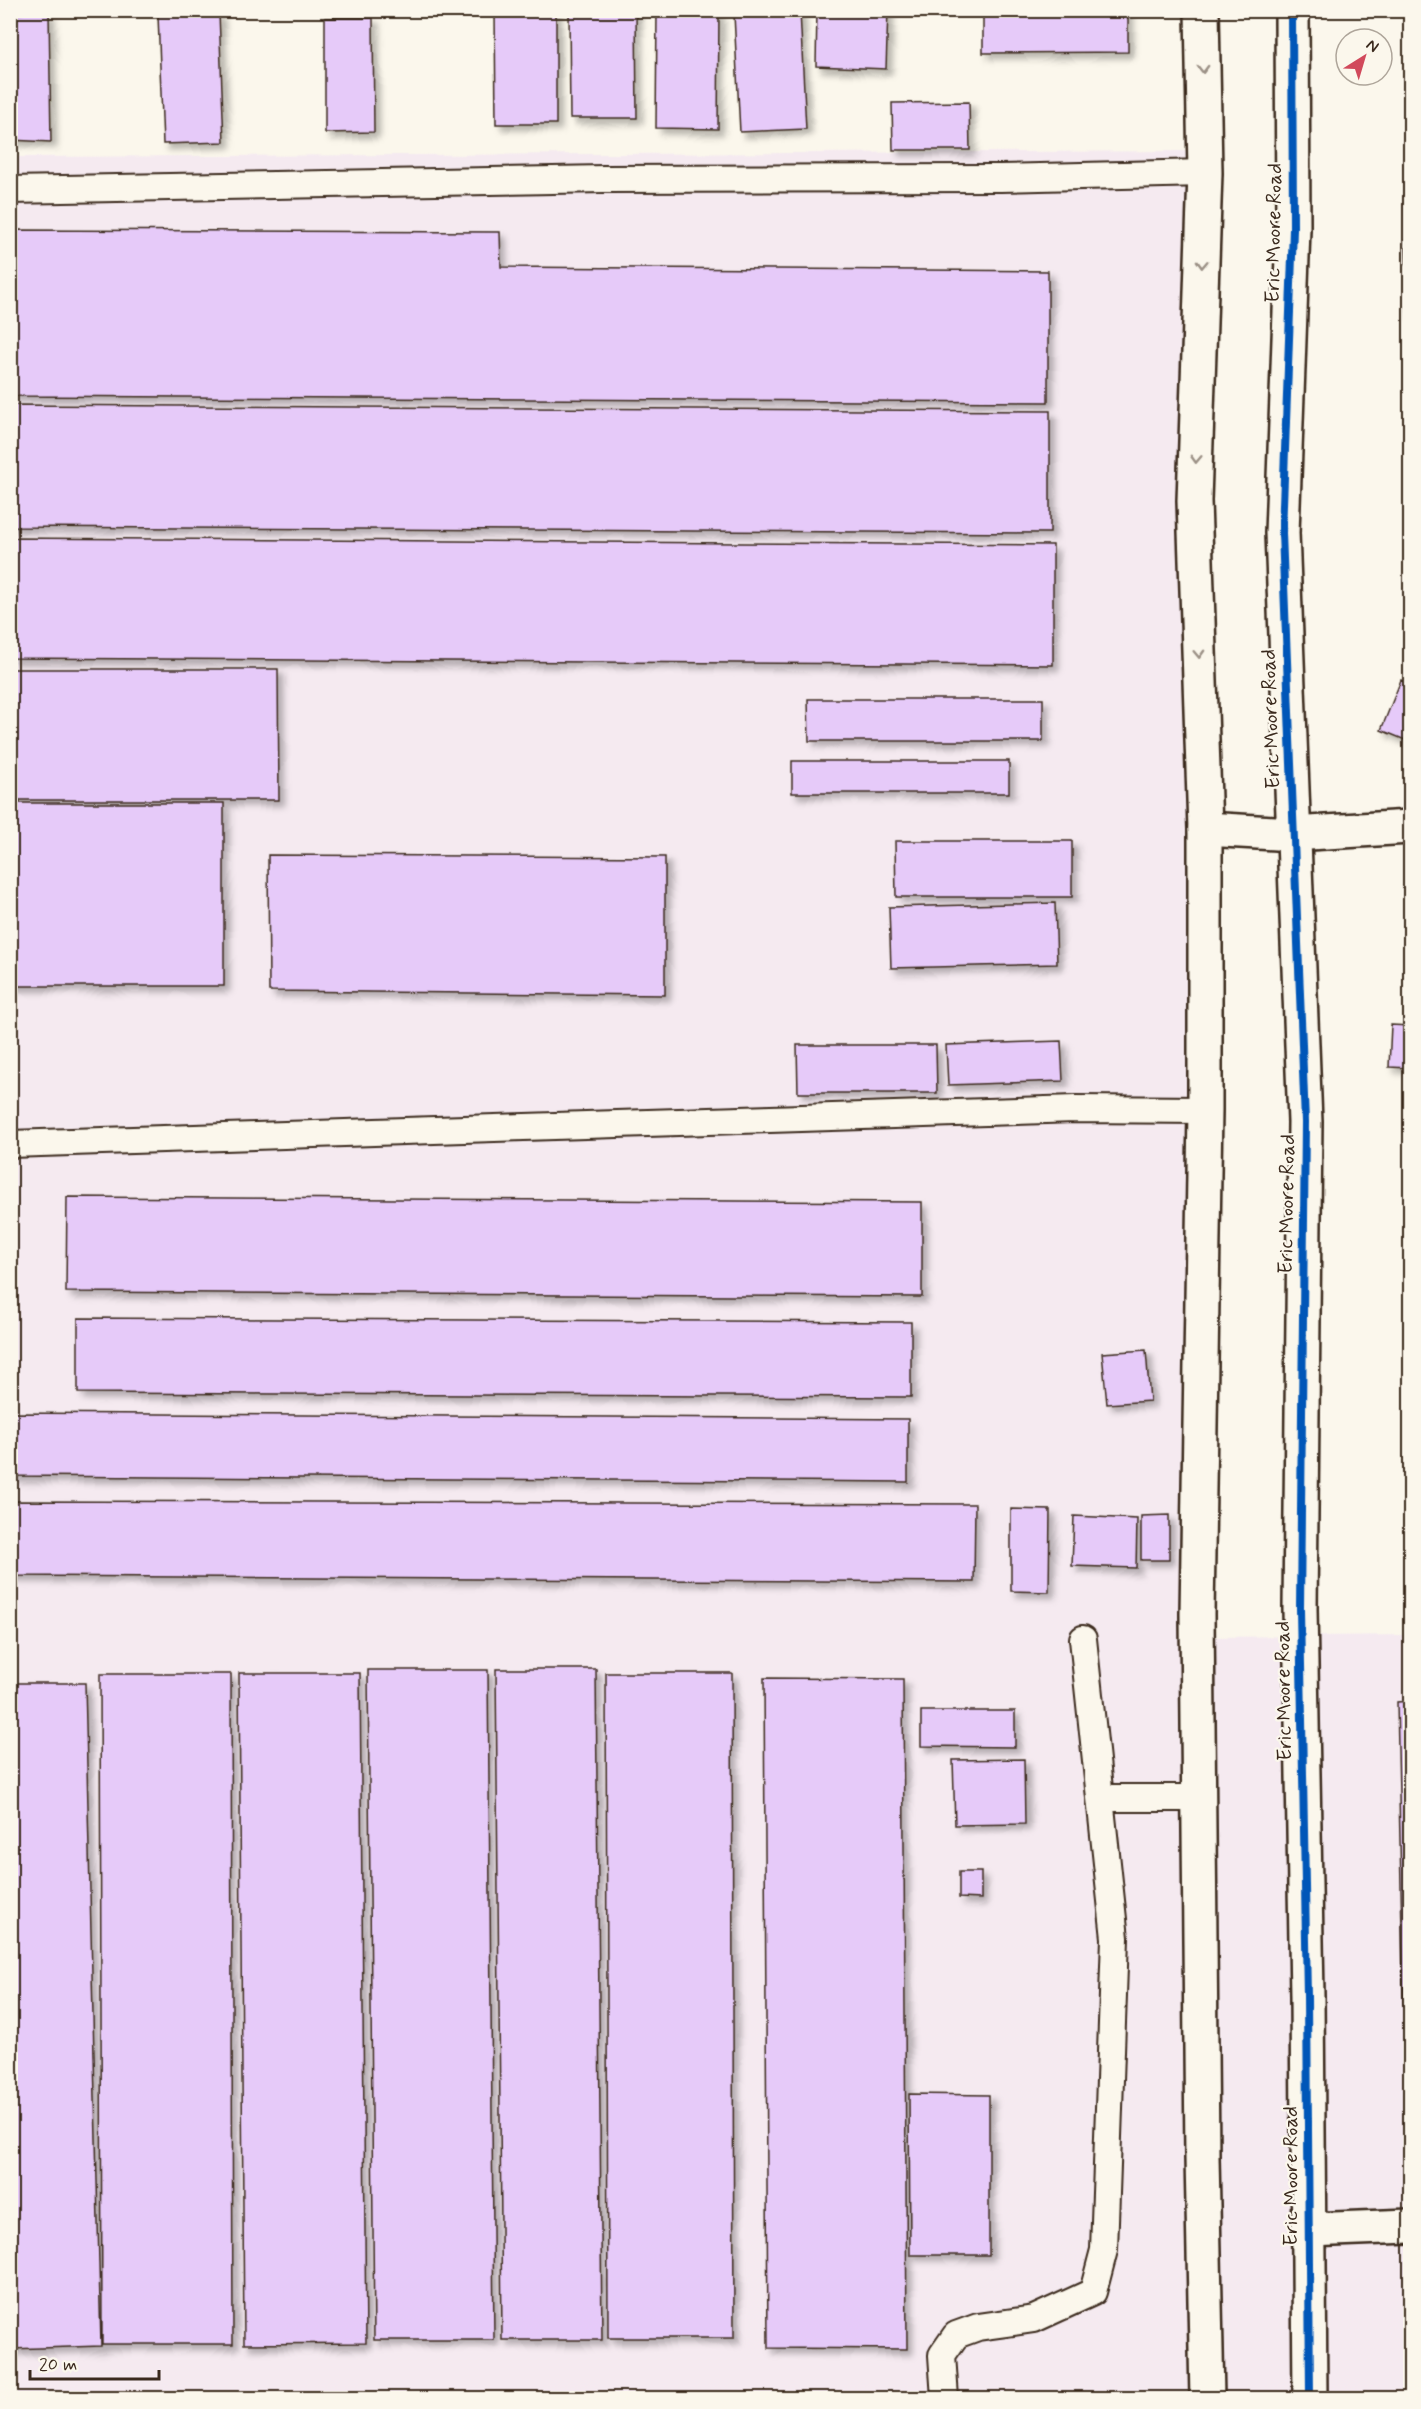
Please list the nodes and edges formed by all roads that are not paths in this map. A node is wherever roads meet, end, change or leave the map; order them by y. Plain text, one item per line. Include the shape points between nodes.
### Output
1 (1202, 10) edge
2 (1292, 10) edge
3 (1205, 173) junction
4 (10, 190) edge
5 (1410, 826) edge
6 (1205, 829) junction
7 (1292, 834) junction
8 (1205, 1110) junction
9 (10, 1144) edge
10 (1083, 1639) dead end
11 (1100, 1798) junction
12 (1200, 1798) junction
13 (1410, 2226) edge
14 (1309, 2230) junction
15 (945, 2398) edge
16 (1207, 2398) edge
17 (1310, 2398) edge

1 -> 3 street
2 - 7 street, Eric Moore Road via 1293,230 1282,533
3 - 4 lane via 1000,178 604,178
3 -> 6 street via 1194,501
5 - 7 street
6 - 7 street
6 - 8 street
7 - 14 street, Eric Moore Road via 1305,1122 1300,1609
8 - 9 lane via 1075,1109
8 - 12 street via 1197,1614
10 - 11 lane
11 - 12 lane
11 - 15 lane via 1115,1938 1108,2175 1101,2261 1093,2292 1034,2319 978,2327 956,2335 942,2355
12 - 16 street
13 - 14 street
14 - 17 street, Eric Moore Road

